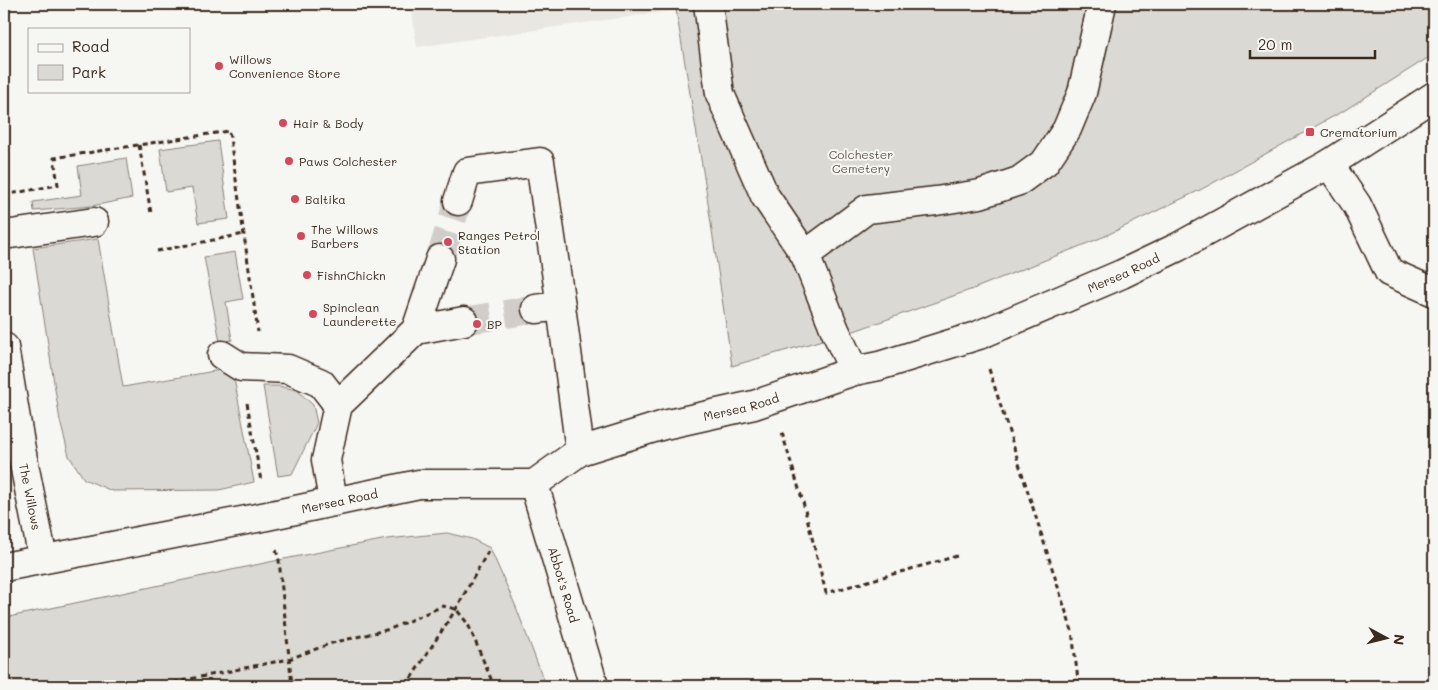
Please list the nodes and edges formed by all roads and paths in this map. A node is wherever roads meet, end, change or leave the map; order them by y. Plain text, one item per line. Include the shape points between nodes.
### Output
1 (708, 4) edge
2 (1102, 4) edge
3 (1434, 96) edge
4 (140, 145) junction
5 (1329, 164) junction
6 (4, 196) edge
7 (458, 201) tunnel mouth
8 (151, 213) dead end
9 (94, 222) dead end
10 (244, 234) junction
11 (4, 235) edge
12 (157, 251) dead end
13 (804, 254) junction
14 (440, 259) tunnel mouth
15 (1434, 292) edge
16 (464, 321) tunnel mouth
17 (416, 330) junction
18 (979, 336) junction
19 (4, 347) edge
20 (242, 363) junction
21 (854, 371) junction
22 (338, 405) junction
23 (754, 405) junction
24 (580, 451) junction
25 (534, 484) junction
26 (334, 502) junction
27 (267, 516) junction
28 (490, 548) dead end
29 (957, 556) dead end
30 (43, 559) junction
31 (4, 566) edge
32 (456, 609) junction
33 (289, 659) junction
34 (156, 686) edge
35 (292, 686) edge
36 (406, 686) edge
37 (494, 686) edge
38 (594, 686) edge
39 (1061, 686) edge

1 - 13 main road via 720,94 765,196
2 - 13 main road via 1082,93 1067,129 1045,162 1019,181 980,194 867,209
3 - 5 main road, Mersea Road
4 - 6 path via 54,158 58,185
4 - 8 path
4 - 10 path via 229,131
5 - 15 main road via 1357,205 1389,272
5 - 18 main road, Mersea Road via 1178,247
7 - 24 main road via 467,172 540,162 549,308
9 - 11 main road
10 - 12 path
10 - 20 path
13 - 21 main road
14 - 17 main road
16 - 17 main road
17 - 22 main road
18 - 21 main road, Mersea Road
18 - 39 path via 1072,631 1078,680
19 - 30 main road, The Willows
20 - 22 main road via 288,369 321,383
20 - 27 path
21 - 23 main road, Mersea Road
22 - 26 main road via 326,460
23 - 24 main road, Mersea Road via 664,425
23 - 29 path via 780,426 826,593
24 - 25 main road, Mersea Road
25 - 26 main road, Mersea Road via 419,484
25 - 38 main road, Abbot's Road
26 - 27 main road, Mersea Road
27 - 30 main road, Mersea Road
27 - 33 path via 279,560
28 - 32 path
30 - 31 main road, Mersea Road
32 - 33 path via 443,606 390,629 332,643
32 - 36 path
32 - 37 path via 468,624
33 - 34 path
33 - 35 path

